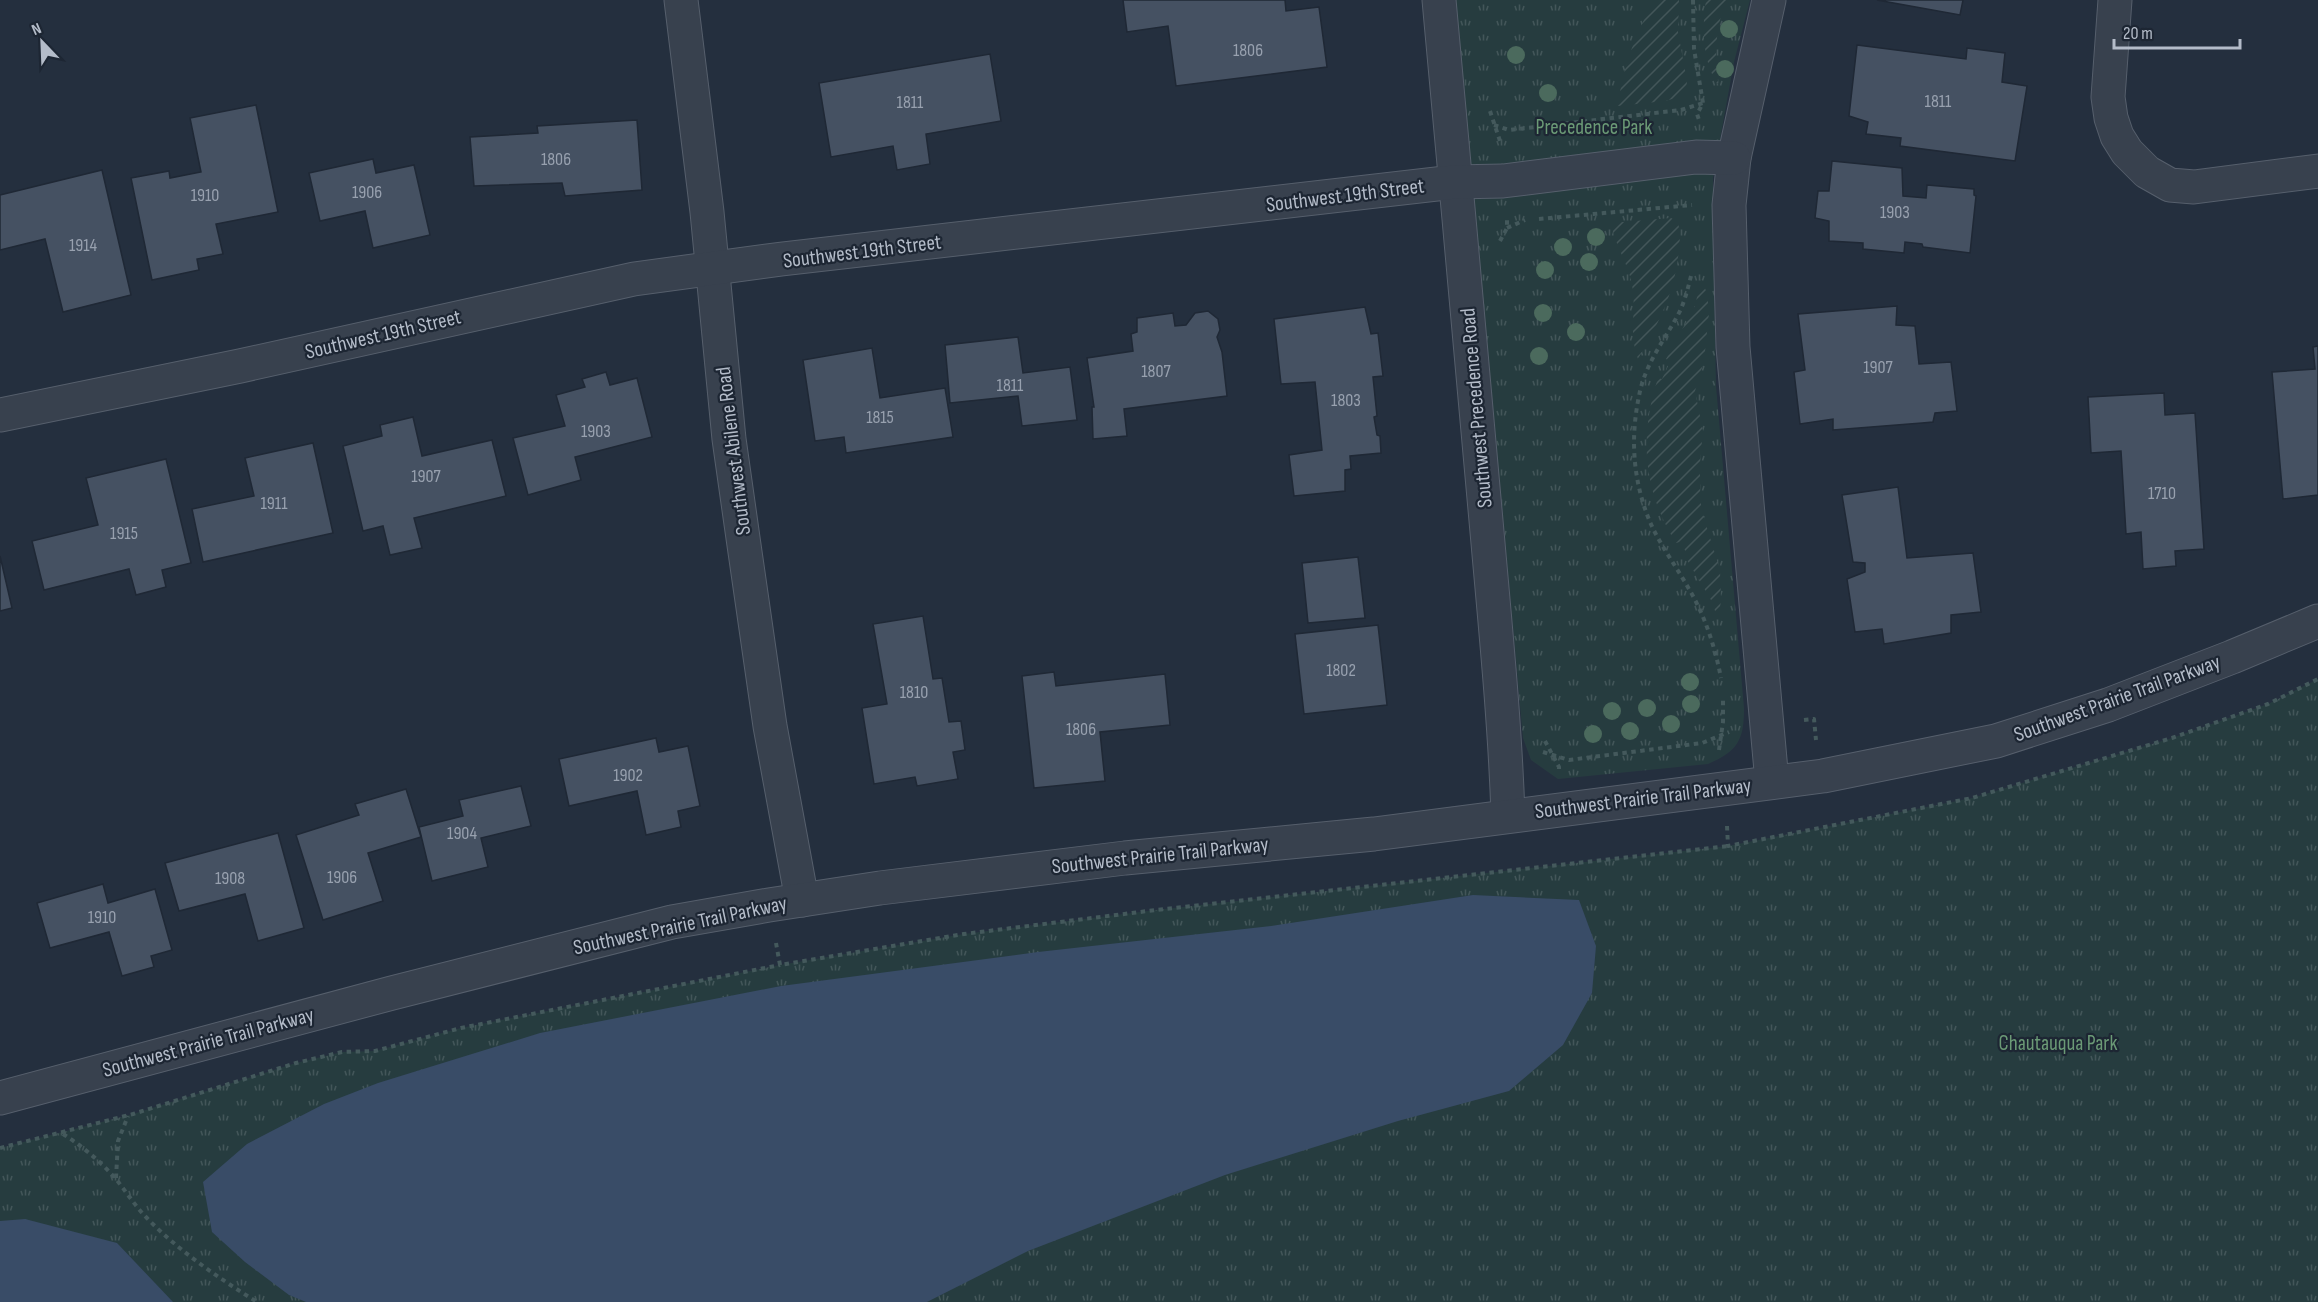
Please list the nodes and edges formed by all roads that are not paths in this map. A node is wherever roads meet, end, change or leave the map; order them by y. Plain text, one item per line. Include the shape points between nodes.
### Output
1 (1439, 0) edge
2 (1769, 0) edge
3 (2115, 0) edge
4 (689, 1) edge
5 (1734, 158) junction
6 (2318, 171) edge
7 (1454, 182) junction
8 (712, 269) junction
9 (0, 415) edge
10 (2318, 621) edge
11 (1772, 782) junction
12 (1508, 815) junction
13 (802, 900) junction
14 (0, 1098) edge

1 - 7 street, Southwest Precedence Road
2 - 5 street
3 - 6 street via 2108,97 2111,118 2127,152 2147,171 2170,185 2194,187
4 - 8 street, Southwest Abilene Road
5 - 7 street, Southwest 19th Street via 1696,157 1503,181
5 - 11 street via 1729,205 1733,346
7 - 8 street, Southwest 19th Street
7 - 12 street, Southwest Precedence Road via 1478,426
8 - 9 street, Southwest 19th Street via 634,279
8 - 13 street, Southwest Abilene Road via 744,545 770,726
10 - 11 street, Southwest Prairie Trail Parkway via 2108,705 1996,741 1823,776
11 - 12 street, Southwest Prairie Trail Parkway
12 - 13 street, Southwest Prairie Trail Parkway via 1374,834 1125,858
13 - 14 street, Southwest Prairie Trail Parkway via 672,922

